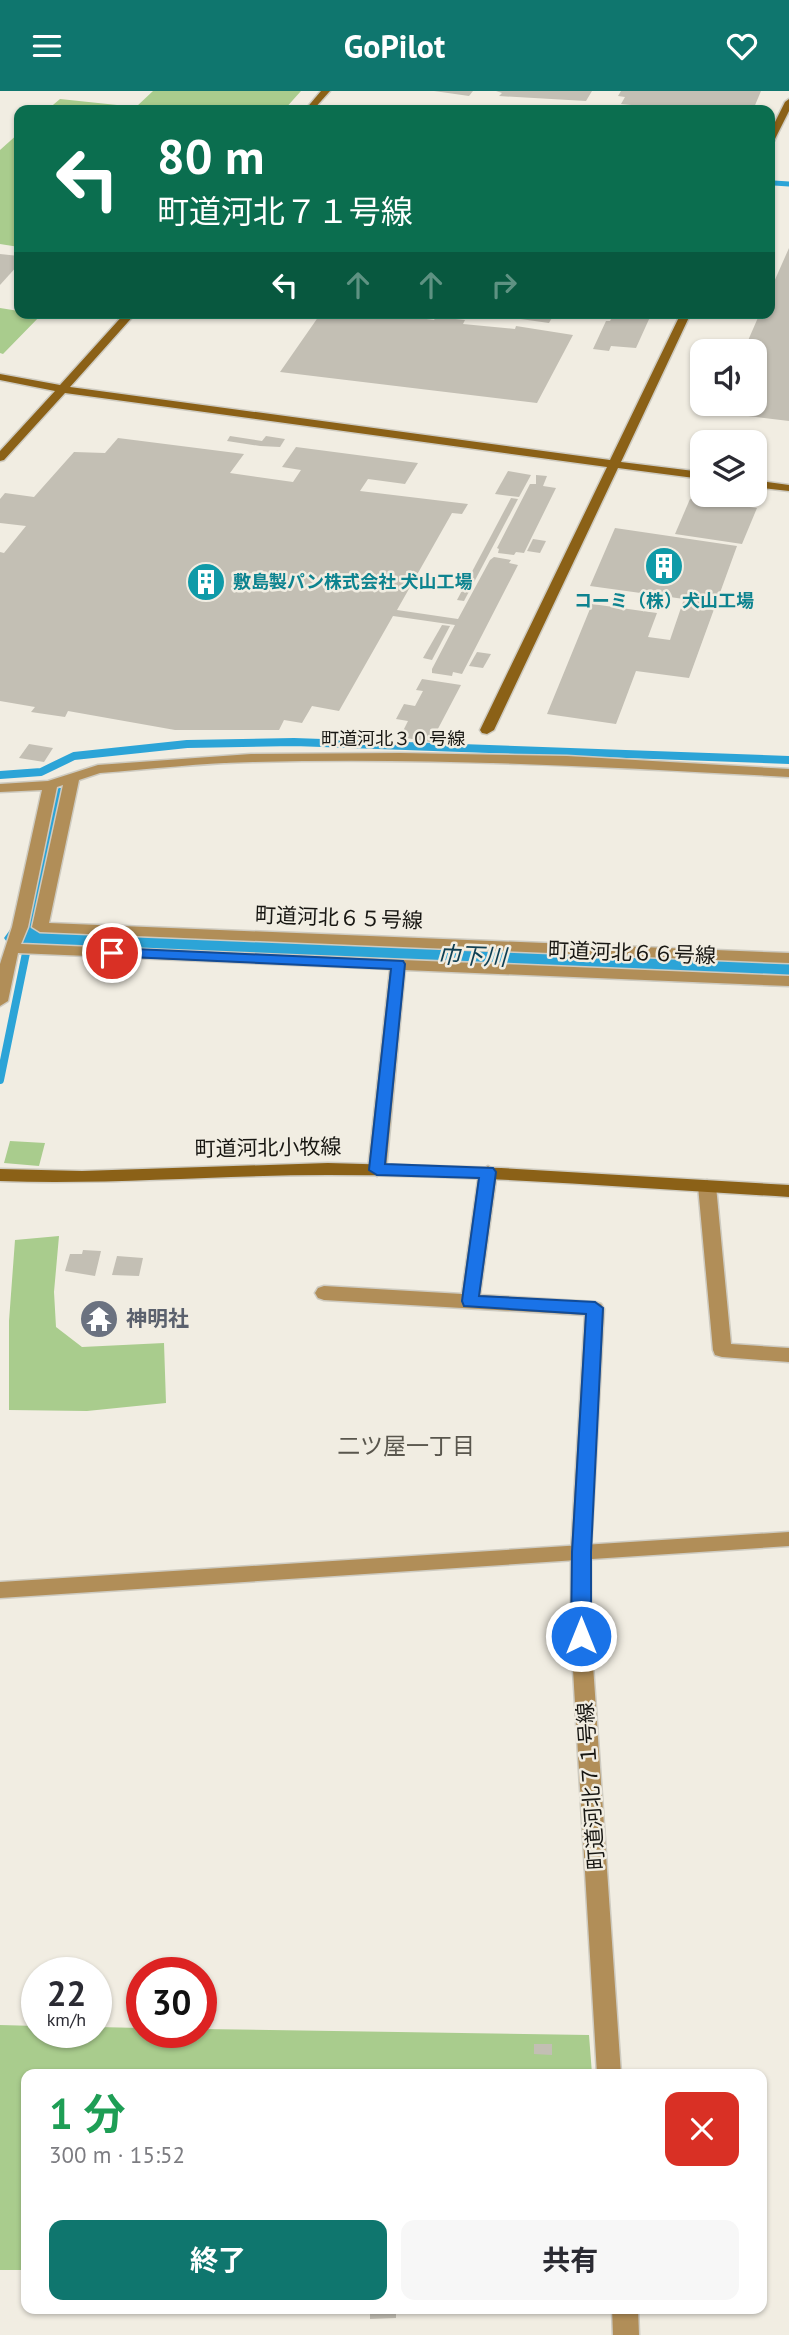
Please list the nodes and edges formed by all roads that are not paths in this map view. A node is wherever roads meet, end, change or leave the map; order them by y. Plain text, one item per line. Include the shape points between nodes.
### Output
1 (326, 91) edge
2 (789, 102) edge
3 (313, 105) edge
4 (775, 131) edge
5 (126, 319) edge
6 (683, 319) edge
7 (0, 377) edge
8 (62, 389) junction
9 (0, 458) edge
10 (613, 464) junction
11 (690, 474) edge
12 (767, 485) edge
13 (789, 488) edge
14 (487, 730) dead end
15 (789, 773) edge
16 (72, 778) junction
17 (50, 785) junction
18 (0, 788) edge
19 (22, 949) junction
20 (789, 958) edge
21 (398, 964) junction
22 (789, 981) edge
23 (0, 1001) edge
24 (377, 1170) junction
25 (488, 1172) junction
26 (0, 1175) edge
27 (707, 1186) junction
28 (789, 1191) edge
29 (324, 1293) dead end
30 (470, 1301) junction
31 (789, 1355) edge
32 (789, 1539) edge
33 (581, 1552) junction
34 (0, 1594) edge
35 (609, 2069) edge
36 (625, 2314) edge
37 (626, 2335) edge

1 - 3 street
2 - 4 street
5 - 8 street
6 - 10 street
7 - 8 street
8 - 9 street
8 - 10 street
10 - 11 street
10 - 14 street
12 - 13 street
15 - 16 street, 町道河北３０号線 via 567,760 373,757 237,759 98,769
16 - 17 street, 町道河北３０号線
16 - 20 street, 町道河北６５号線 via 40,927
17 - 18 street, 町道河北３０号線
17 - 19 street via 20,926
19 - 21 street, 町道河北６６号線
19 - 23 street
21 - 22 street, 町道河北６６号線
21 - 24 street
24 - 25 street, 町道河北小牧線
24 - 26 street, 町道河北小牧線
25 - 27 street, 町道河北小牧線
25 - 30 street
27 - 28 street, 町道河北小牧線
27 - 31 street via 722,1350
29 - 30 street, 町道河北７１号線
30 - 33 street, 町道河北７１号線 via 595,1308
32 - 33 lane
33 - 34 lane
33 - 35 street, 町道河北７１号線 via 581,1636
36 - 37 street

